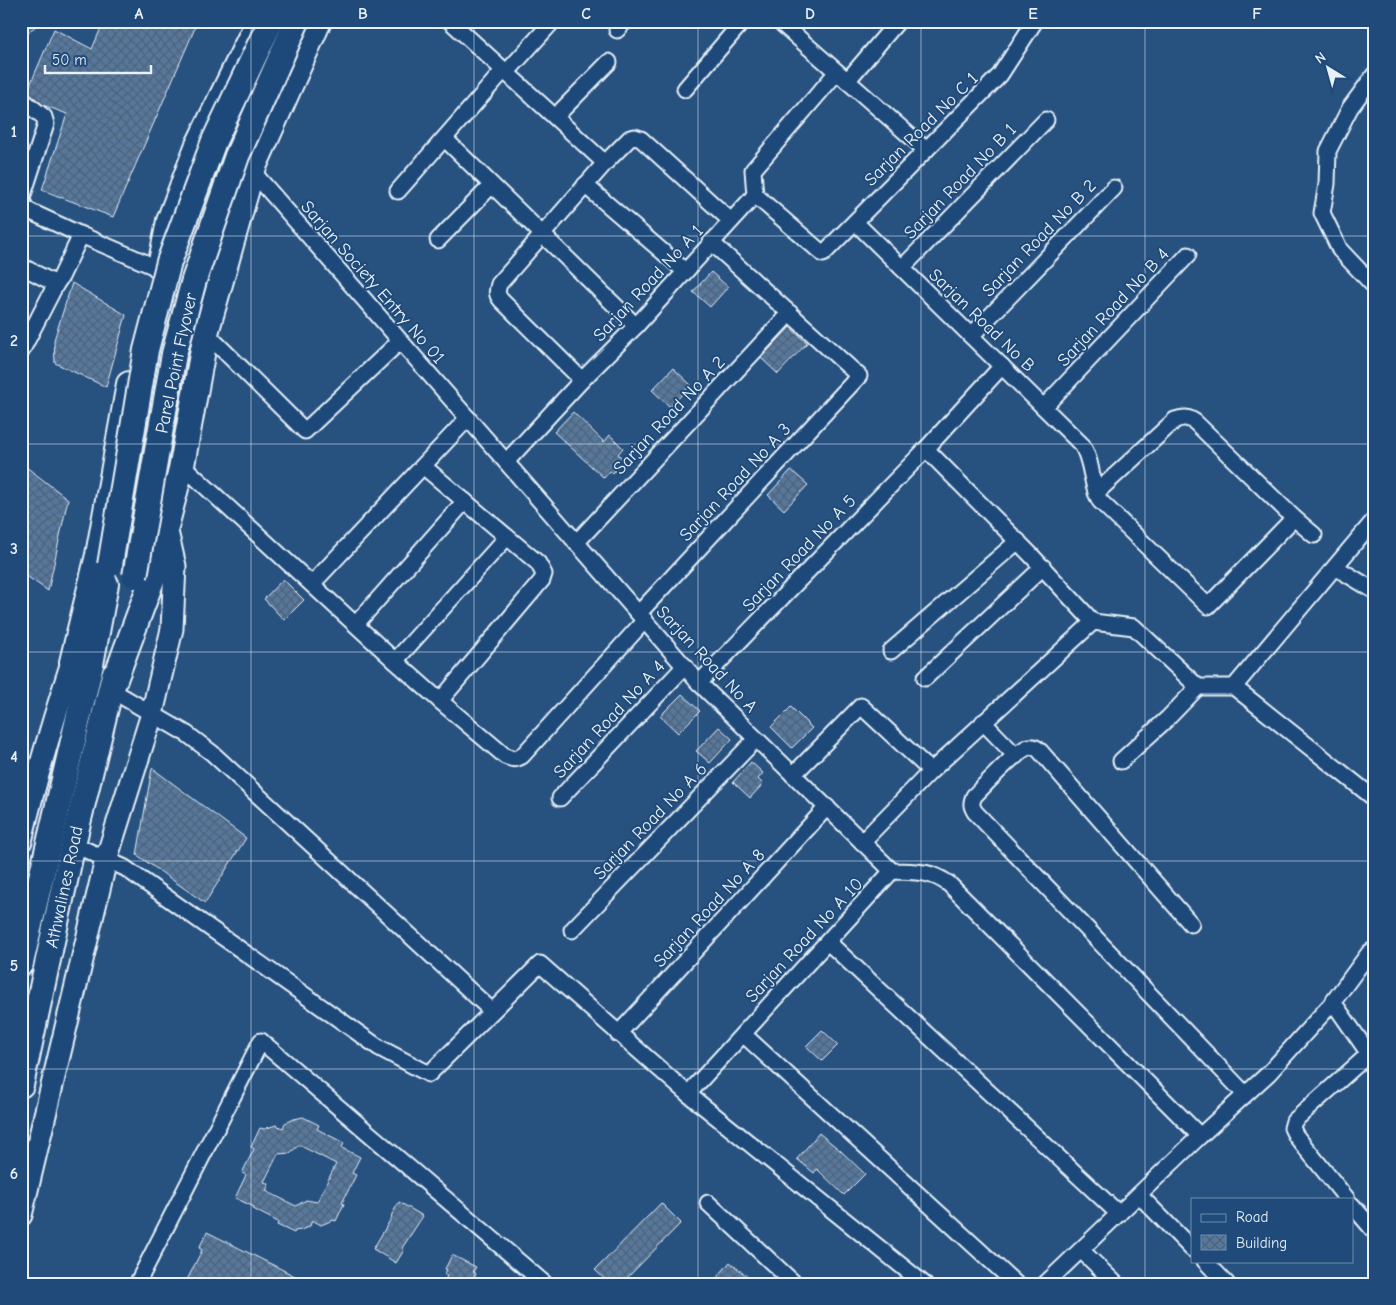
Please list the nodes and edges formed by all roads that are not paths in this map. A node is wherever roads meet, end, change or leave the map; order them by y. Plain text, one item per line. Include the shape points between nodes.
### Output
1 (258, 21) edge
2 (271, 21) edge
3 (553, 21) edge
4 (743, 21) edge
5 (779, 21) edge
6 (898, 21) edge
7 (1034, 21) edge
8 (457, 23) edge
9 (306, 24) edge
10 (609, 62) dead end
11 (505, 71) junction
12 (1375, 74) edge
13 (842, 76) junction
14 (685, 89) dead end
15 (21, 99) edge
16 (555, 116) junction
17 (1046, 120) dead end
18 (445, 139) junction
19 (197, 147) junction
20 (926, 150) junction
21 (605, 163) junction
22 (252, 171) junction
23 (586, 185) junction
24 (491, 186) junction
25 (1114, 188) dead end
26 (398, 191) dead end
27 (755, 195) junction
28 (731, 221) junction
29 (855, 222) junction
30 (542, 234) junction
31 (81, 235) junction
32 (438, 240) dead end
33 (711, 242) junction
34 (1188, 254) dead end
35 (21, 266) edge
36 (902, 268) junction
37 (160, 269) junction
38 (685, 271) junction
39 (56, 284) junction
40 (1375, 287) edge
41 (790, 313) junction
42 (636, 326) junction
43 (206, 333) junction
44 (971, 336) junction
45 (400, 341) junction
46 (21, 352) edge
47 (1002, 366) junction
48 (582, 380) junction
49 (1044, 407) junction
50 (468, 418) junction
51 (926, 448) junction
52 (506, 462) junction
53 (182, 465) junction
54 (423, 466) junction
55 (1096, 493) junction
56 (464, 502) junction
57 (1294, 518) junction
58 (1375, 519) edge
59 (166, 527) junction
60 (1314, 535) dead end
61 (507, 536) junction
62 (1018, 541) junction
63 (576, 542) junction
64 (1043, 567) junction
65 (1335, 567) junction
66 (312, 584) junction
67 (1375, 591) edge
68 (642, 617) junction
69 (1093, 622) junction
70 (356, 624) junction
71 (891, 651) dead end
72 (396, 661) junction
73 (81, 663) junction
74 (685, 666) junction
75 (925, 678) dead end
76 (699, 683) junction
77 (1234, 687) junction
78 (1198, 688) junction
79 (111, 690) junction
80 (440, 701) junction
81 (152, 714) junction
82 (983, 722) junction
83 (756, 739) junction
84 (1016, 756) junction
85 (1121, 761) dead end
86 (931, 771) junction
87 (793, 775) junction
88 (560, 798) dead end
89 (1375, 799) edge
90 (25, 805) edge
91 (827, 807) junction
92 (21, 841) edge
93 (862, 842) junction
94 (73, 844) junction
95 (106, 860) junction
96 (892, 872) junction
97 (1191, 924) dead end
98 (572, 930) dead end
99 (828, 942) junction
100 (1375, 949) edge
101 (21, 963) edge
102 (1333, 1002) junction
103 (492, 1012) junction
104 (618, 1034) junction
105 (743, 1034) junction
106 (1372, 1058) edge
107 (21, 1086) edge
108 (688, 1094) junction
109 (1245, 1094) junction
110 (1200, 1136) junction
111 (1138, 1195) junction
112 (1347, 1198) edge
113 (708, 1202) dead end
114 (1354, 1207) edge
115 (1119, 1214) junction
116 (21, 1215) edge
117 (1375, 1232) edge
118 (1191, 1248) edge
119 (1081, 1250) junction
120 (1206, 1262) edge
121 (137, 1284) edge
122 (544, 1284) edge
123 (795, 1284) edge
124 (924, 1284) edge
125 (1016, 1284) edge
126 (1045, 1284) edge
127 (1116, 1284) edge
128 (1227, 1284) edge

1 - 19 main road
2 - 73 main road, Parel Point Flyover, bridge via 214,141 169,262 146,350 110,565
3 - 11 street
4 - 14 street
5 - 13 street
6 - 13 street
7 - 20 street, Sarjan Road No C 1 via 1000,75
8 - 11 street
9 - 22 main road
9 - 79 main road, Parel Point Flyover, bridge via 237,156 194,280 174,354 135,576
10 - 16 street
11 - 16 street
11 - 18 street
12 - 40 street via 1350,108 1328,151 1322,214 1340,250
13 - 20 street
13 - 27 street via 752,170
15 - 31 street via 44,117 46,124 22,198 24,206
16 - 21 street
17 - 36 street, Sarjan Road No B 1
18 - 24 street
18 - 26 street
19 - 22 street, Sarjan Society Entry No 01
19 - 37 main road via 169,220
20 - 29 street, Sarjan Road No C 1
21 - 23 street
21 - 28 street via 630,138 641,139
22 - 43 main road
22 - 45 street, Sarjan Society Entry No 01
23 - 30 street
23 - 38 street
24 - 30 street
24 - 32 street
25 - 44 street, Sarjan Road No B 2
27 - 28 street, Sarjan Road No A 1
27 - 29 street, Sarjan Road No C 1 via 823,254
28 - 33 street, Sarjan Road No A 1
29 - 36 street, Sarjan Road No B
30 - 42 street
30 - 48 street via 499,284 498,296
31 - 37 street
31 - 39 street
33 - 38 street, Sarjan Road No A 1
33 - 41 street
34 - 49 street, Sarjan Road No B 4
35 - 39 street
36 - 44 street, Sarjan Road No B
37 - 73 main road via 134,351
38 - 42 street, Sarjan Road No A 1
39 - 46 street
41 - 63 street, Sarjan Road No A 2
41 - 68 street, Sarjan Road No A 3 via 859,376
42 - 48 street, Sarjan Road No A 1
43 - 45 street via 305,431
43 - 53 main road
44 - 47 street, Sarjan Road No B
45 - 50 street, Sarjan Society Entry No 01
47 - 49 street, Sarjan Road No B
47 - 51 street, Sarjan Road No A 5
48 - 52 street, Sarjan Road No A 1
49 - 55 street, Sarjan Road No B via 1082,445 1089,458
50 - 52 street, Sarjan Society Entry No 01
50 - 54 street
51 - 62 street
51 - 76 street, Sarjan Road No A 5
52 - 63 street, Sarjan Road No A
53 - 59 main road
53 - 66 street
54 - 56 street
54 - 66 street
55 - 57 street via 1175,420 1186,418 1195,422
55 - 57 street via 1105,507 1208,606
56 - 61 street
56 - 70 street
57 - 60 street
58 - 65 street
59 - 79 main road via 153,577
59 - 81 street via 175,566 172,629
61 - 72 street
61 - 80 street via 541,566 544,577
62 - 64 street
62 - 71 street
63 - 68 street, Sarjan Road No A
64 - 69 street
64 - 75 street
65 - 67 street
65 - 77 street
66 - 70 street
68 - 74 street, Sarjan Road No A
68 - 80 street, Sarjan Road No A 3 via 517,759 505,756
69 - 78 street via 1134,626
69 - 82 street
70 - 72 street
72 - 80 street
73 - 90 street
73 - 101 main road, Athwalines Road
74 - 76 street, Sarjan Road No A
74 - 88 street, Sarjan Road No A 4
76 - 83 street, Sarjan Road No A
77 - 78 street
77 - 89 street
78 - 85 street
79 - 81 street
79 - 94 main road, Athwalines Road
81 - 95 street
81 - 103 street via 212,753
82 - 84 street
82 - 86 street
83 - 87 street, Sarjan Road No A
83 - 98 street, Sarjan Road No A 6
84 - 97 street via 1030,747 1040,751
84 - 109 street via 974,796 971,807
86 - 87 street via 861,706
86 - 93 street
87 - 91 street, Sarjan Road No A
90 - 92 street
91 - 93 street, Sarjan Road No A
91 - 104 street, Sarjan Road No A 8
93 - 96 street, Sarjan Road No A
94 - 95 street
94 - 107 main road, Athwalines Road
95 - 103 street via 125,868 378,1047 429,1074
95 - 116 street
96 - 99 street, Sarjan Road No A 10
96 - 110 street via 930,873 949,884
99 - 105 street, Sarjan Road No A 10
99 - 115 street
100 - 102 street
102 - 106 street
102 - 109 street via 1269,1073
103 - 104 street via 540,964
104 - 108 street
105 - 108 street, Sarjan Road No A 10
105 - 125 street
106 - 112 street via 1294,1121 1292,1128
108 - 124 street
109 - 110 street
110 - 111 street
111 - 115 street
111 - 118 street
113 - 123 street
114 - 117 street
115 - 119 street
119 - 126 street
119 - 127 street
120 - 128 street
121 - 122 street via 261,1041

